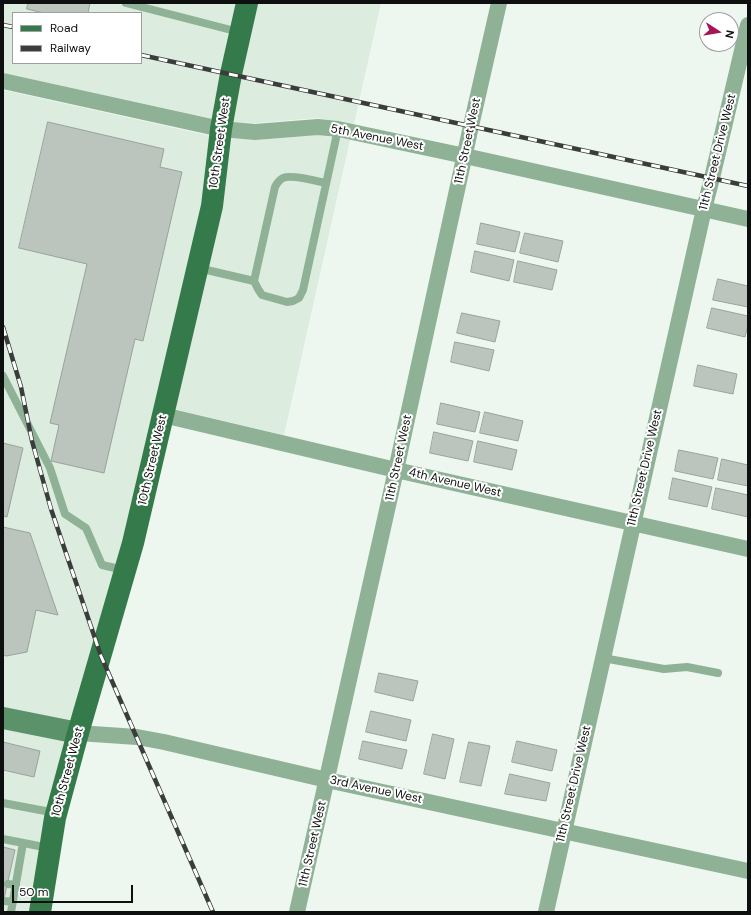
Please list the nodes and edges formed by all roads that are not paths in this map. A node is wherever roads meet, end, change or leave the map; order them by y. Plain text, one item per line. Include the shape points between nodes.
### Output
1 (126, 3) edge
2 (247, 3) edge
3 (499, 3) edge
4 (748, 25) edge
5 (240, 32) junction
6 (3, 81) edge
7 (221, 129) junction
8 (338, 129) junction
9 (465, 156) junction
10 (326, 183) junction
11 (704, 209) junction
12 (748, 219) edge
13 (197, 268) junction
14 (254, 281) junction
15 (3, 377) edge
16 (163, 415) junction
17 (396, 470) junction
18 (633, 522) junction
19 (748, 549) edge
20 (125, 570) junction
21 (602, 658) junction
22 (718, 673) dead end
23 (3, 718) edge
24 (78, 733) junction
25 (327, 780) junction
26 (3, 803) edge
27 (56, 814) junction
28 (564, 830) junction
29 (3, 839) edge
30 (23, 844) junction
31 (50, 848) junction
32 (748, 871) edge
33 (4, 901) edge
34 (13, 902) junction
35 (12, 912) edge
36 (40, 912) edge
37 (297, 912) edge
38 (546, 912) edge

1 - 5 lane
2 - 5 main road, 10th Street West
3 - 9 street, 11th Street West
4 - 11 street, 11th Street Drive West
5 - 7 main road, 10th Street West
6 - 7 street, 5th Avenue West
7 - 8 street, 5th Avenue West via 255,132 318,127
7 - 13 main road, 10th Street West via 212,206
8 - 9 street, 5th Avenue West
8 - 10 lane
9 - 11 street, 5th Avenue West
9 - 17 street, 11th Street West
10 - 14 lane via 290,176 278,181
10 - 14 lane via 300,298 287,302 262,295
11 - 12 street, 5th Avenue West
11 - 18 street, 11th Street Drive West
13 - 14 lane
13 - 16 main road, 10th Street West
15 - 20 lane via 50,468 66,514 86,528 102,565
16 - 17 street, 4th Avenue West
16 - 20 main road, 10th Street West
17 - 18 street, 4th Avenue West
17 - 25 street, 11th Street West
18 - 19 street, 4th Avenue West
18 - 21 street, 11th Street Drive West
20 - 24 main road, 10th Street West
21 - 22 lane via 664,669 687,667
21 - 28 street, 11th Street Drive West
23 - 24 street, 3rd Avenue West
24 - 25 street, 3rd Avenue West via 157,740
24 - 27 main road, 10th Street West
25 - 28 street, 3rd Avenue West
25 - 37 street, 11th Street West
26 - 27 lane
27 - 31 main road, 10th Street West
28 - 32 street, 3rd Avenue West
28 - 38 street, 11th Street Drive West
29 - 30 lane
30 - 31 lane
30 - 34 lane via 12,884
31 - 36 main road, 10th Street West
33 - 34 lane
34 - 35 lane

